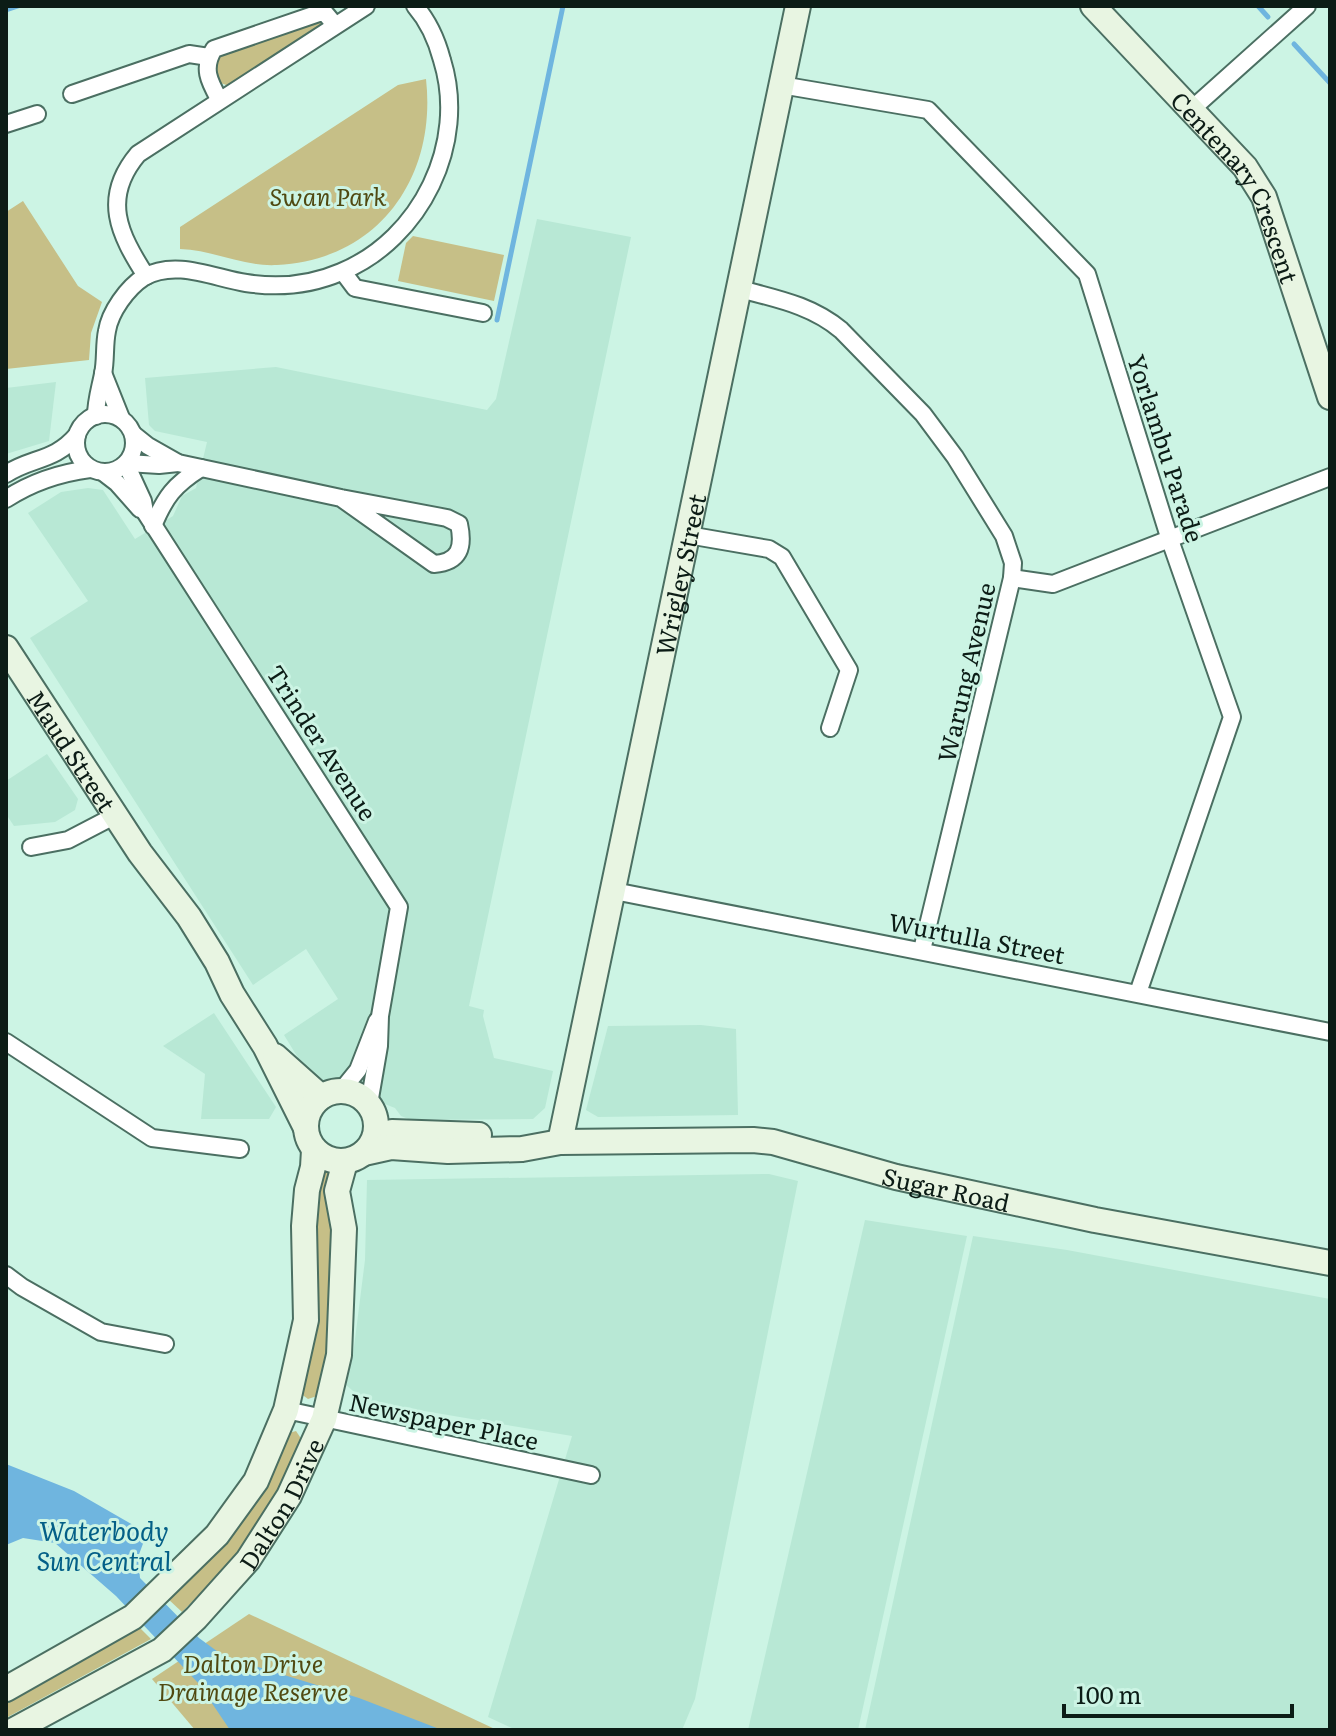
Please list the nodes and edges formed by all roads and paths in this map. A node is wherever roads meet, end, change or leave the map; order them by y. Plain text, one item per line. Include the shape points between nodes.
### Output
1 (366, 6) edge
2 (415, 6) edge
3 (798, 6) edge
4 (1093, 6) edge
5 (1307, 6) edge
6 (335, 25) junction
7 (209, 57) junction
8 (781, 85) junction
9 (72, 94) dead end
10 (219, 99) junction
11 (1192, 109) junction
12 (37, 114) dead end
13 (6, 124) edge
14 (343, 272) junction
15 (146, 276) junction
16 (740, 289) junction
17 (483, 313) dead end
18 (103, 373) junction
19 (1330, 397) edge
20 (96, 416) junction
21 (121, 418) junction
22 (133, 434) junction
23 (77, 435) junction
24 (178, 463) junction
25 (127, 464) junction
26 (201, 468) junction
27 (97, 471) junction
28 (6, 474) edge
29 (1330, 477) edge
30 (341, 498) junction
31 (6, 499) edge
32 (149, 519) junction
33 (688, 535) junction
34 (1170, 540) junction
35 (1012, 578) junction
36 (8, 657) edge
37 (830, 728) dead end
38 (116, 815) junction
39 (31, 847) dead end
40 (614, 891) junction
41 (922, 950) junction
42 (1138, 993) junction
43 (380, 1016) junction
44 (1330, 1032) edge
45 (6, 1042) edge
46 (265, 1046) junction
47 (331, 1094) junction
48 (372, 1112) junction
49 (310, 1139) junction
50 (560, 1142) junction
51 (240, 1149) dead end
52 (355, 1157) junction
53 (1330, 1263) edge
54 (6, 1275) edge
55 (165, 1344) dead end
56 (286, 1410) junction
57 (324, 1419) junction
58 (591, 1475) dead end
59 (6, 1689) edge
60 (14, 1730) edge

1 - 6 street
2 - 14 street via 446,70 450,98 444,153 423,203 395,237
3 - 8 main road, Wrigley Street
4 - 11 main road, Centenary Crescent
5 - 11 street
6 - 7 street via 319,13 223,45
6 - 10 street
7 - 9 street via 189,54
7 - 10 street via 207,75
8 - 16 main road, Wrigley Street
8 - 34 street, Yorlambu Parade via 928,110 1087,274
10 - 15 street via 138,154 123,171 117,223
11 - 19 main road, Centenary Crescent via 1245,167 1264,197
12 - 13 street
14 - 15 street via 288,286 245,283 203,272
14 - 17 street via 355,288
15 - 18 street via 118,304 107,328
16 - 33 main road, Wrigley Street
16 - 35 street, Warung Avenue via 825,316 923,414 1004,536
18 - 20 street
18 - 21 street
20 - 21 street
20 - 23 street
21 - 22 street
22 - 24 street
22 - 25 street
23 - 27 street via 78,454
23 - 28 street via 52,456
24 - 25 street
24 - 26 street
25 - 27 street
25 - 32 street, Trinder Avenue
26 - 30 street
26 - 32 street via 179,482
27 - 31 street via 64,472
27 - 32 street, Trinder Avenue via 117,483
29 - 34 street
30 - 30 street via 434,564 457,555 463,541 459,524 447,518
32 - 43 street, Trinder Avenue via 395,897 399,920
33 - 37 street via 769,549 782,557 849,670
33 - 40 main road, Wrigley Street
34 - 35 street via 1053,584
34 - 42 street, Yorlambu Parade via 1232,717
35 - 41 street, Warung Avenue
36 - 38 main road, Maud Street
38 - 39 street via 68,840
38 - 46 main road, Maud Street via 179,927
40 - 41 street, Wurtulla Street
40 - 50 main road, Wrigley Street
41 - 42 street, Wurtulla Street
42 - 44 street, Wurtulla Street
43 - 47 street, Trinder Avenue via 358,1070
43 - 48 street, Trinder Avenue
45 - 51 street via 152,1138
46 - 47 main road, Maud Street
46 - 49 main road, Maud Street
47 - 48 main road via 362,1097
47 - 49 main road via 307,1116
48 - 50 main road via 387,1130 398,1133 538,1136
48 - 52 main road via 376,1135
49 - 52 main road via 323,1157
49 - 56 main road, Dalton Drive via 313,1167 304,1226 306,1320
50 - 52 main road via 522,1149 391,1147
50 - 53 main road, Sugar Road via 773,1142 896,1177
52 - 57 main road, Dalton Drive via 337,1191 344,1229 339,1355
54 - 55 street via 101,1332
56 - 57 street, Newspaper Place
56 - 59 main road, Dalton Drive via 256,1481 217,1535 133,1617
57 - 58 street, Newspaper Place
57 - 60 main road, Dalton Drive via 289,1496 248,1560 196,1618 162,1650

